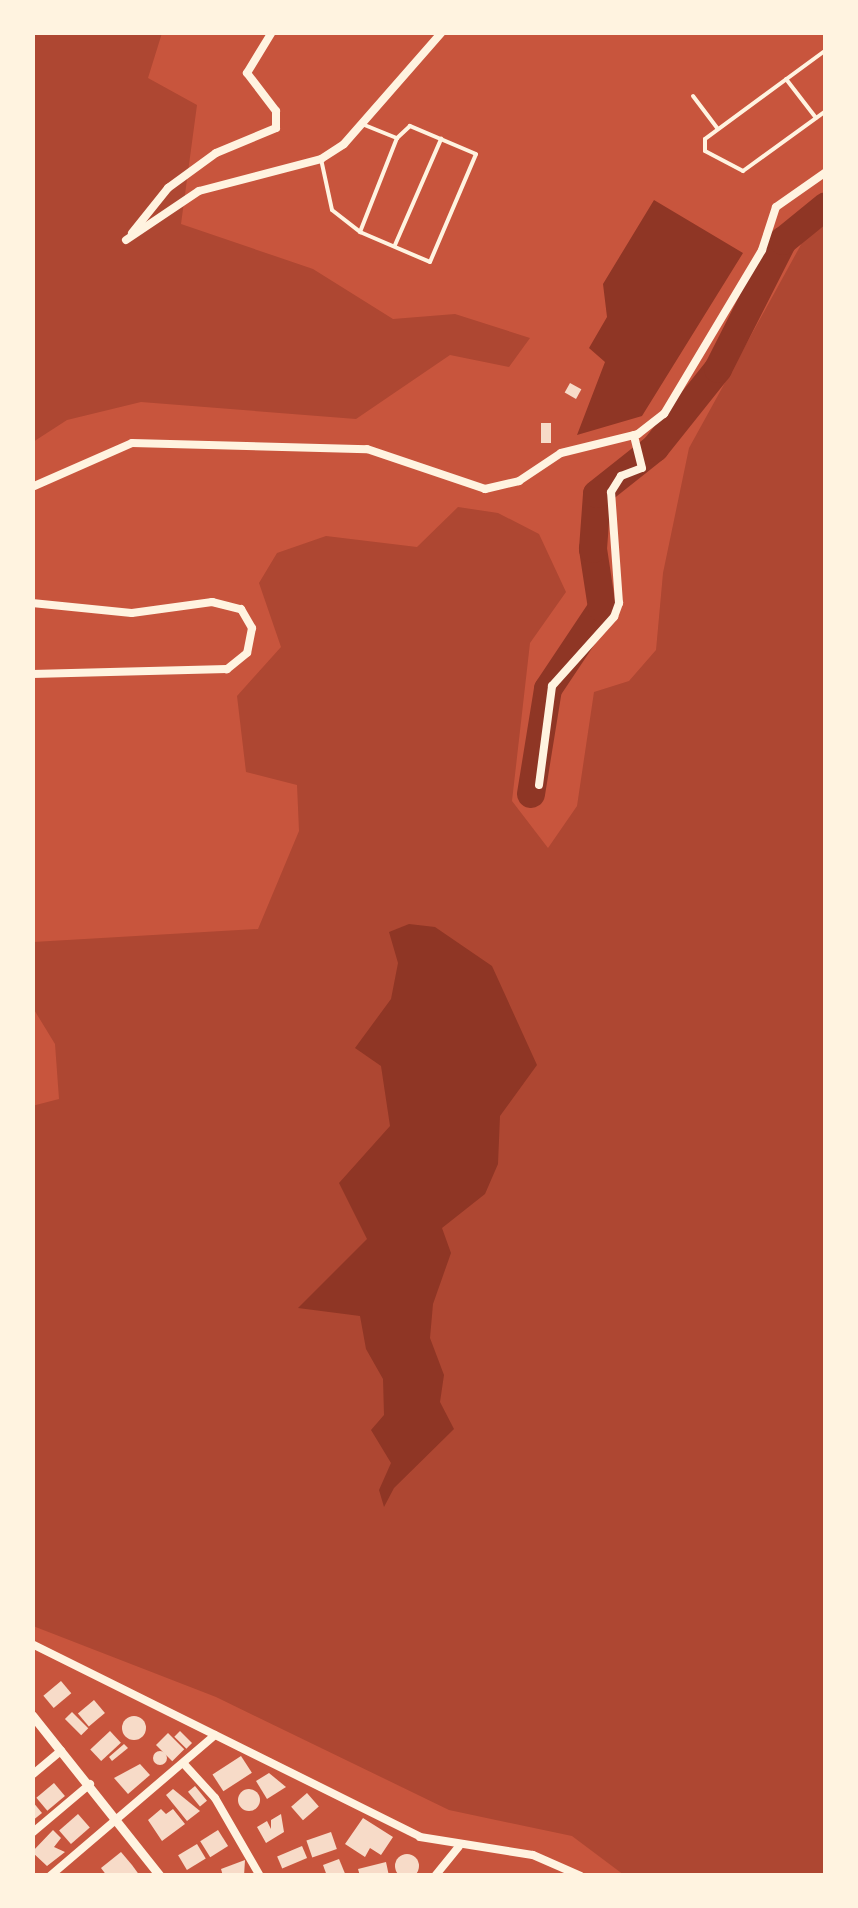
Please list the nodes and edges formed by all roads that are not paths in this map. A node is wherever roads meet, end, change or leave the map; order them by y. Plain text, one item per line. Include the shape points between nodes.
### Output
1 (272, 32) edge
2 (442, 32) edge
3 (826, 50) edge
4 (786, 79) junction
5 (693, 96) dead end
6 (826, 111) edge
7 (816, 118) junction
8 (362, 124) junction
9 (718, 129) junction
10 (397, 138) junction
11 (441, 139) junction
12 (321, 160) junction
13 (826, 172) edge
14 (360, 232) junction
15 (395, 247) junction
16 (634, 435) junction
17 (32, 487) edge
18 (32, 604) edge
19 (32, 674) edge
20 (539, 784) dead end
21 (32, 1644) edge
22 (32, 1715) edge
23 (215, 1735) junction
24 (62, 1751) junction
25 (184, 1764) junction
26 (32, 1775) edge
27 (90, 1784) junction
28 (118, 1816) junction
29 (32, 1833) edge
30 (459, 1846) junction
31 (562, 1865) junction
32 (50, 1876) edge
33 (160, 1876) edge
34 (260, 1876) edge
35 (435, 1876) edge
36 (552, 1876) edge
37 (581, 1876) edge

1 - 12 street via 247,73 276,111 276,128 216,153 168,188 126,240 199,191
2 - 8 street
3 - 4 lane
4 - 7 lane
4 - 9 lane
5 - 9 lane
6 - 7 lane
7 - 9 lane via 742,172 705,151 705,139
8 - 10 lane
8 - 12 street
10 - 11 lane via 410,126
10 - 14 lane
11 - 15 lane
11 - 15 lane via 476,154 469,172 430,262
12 - 14 lane via 332,210
13 - 16 street via 776,207 762,250 664,414
14 - 15 lane
16 - 17 street via 561,453 518,480 485,489 367,449 132,443
16 - 20 street via 642,468 621,476 610,492 620,603 552,686
18 - 19 street via 132,613 212,602 241,609 252,628 247,653 227,668
21 - 23 street
22 - 24 street
23 - 25 street
23 - 30 street via 420,1837
24 - 26 street
24 - 27 street
25 - 28 street
25 - 34 street via 215,1798
27 - 28 street
27 - 29 street
28 - 32 street
28 - 33 street
30 - 31 street
30 - 35 street
31 - 36 street
31 - 37 street

